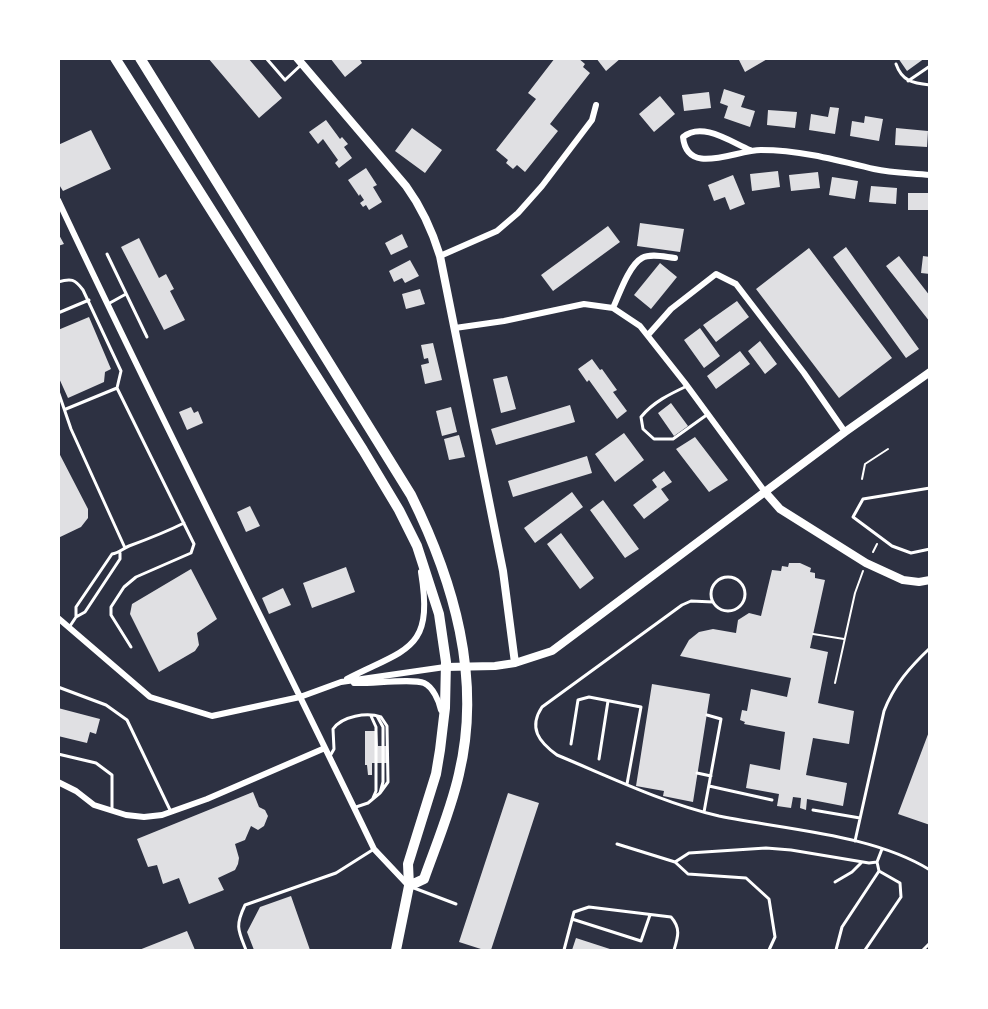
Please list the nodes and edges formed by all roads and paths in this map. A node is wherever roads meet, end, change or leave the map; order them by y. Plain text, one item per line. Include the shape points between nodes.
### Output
1 (115, 58) edge
2 (140, 58) edge
3 (266, 58) edge
4 (300, 61) edge
5 (896, 64) dead end
6 (930, 66) edge
7 (908, 81) junction
8 (930, 85) edge
9 (596, 105) dead end
10 (750, 150) junction
11 (930, 175) edge
12 (59, 202) edge
13 (106, 254) dead end
14 (440, 256) junction
15 (675, 258) dead end
16 (58, 282) edge
17 (126, 294) junction
18 (88, 300) junction
19 (108, 304) junction
20 (613, 308) junction
21 (58, 313) edge
22 (455, 328) junction
23 (648, 335) junction
24 (147, 337) dead end
25 (930, 372) edge
26 (687, 386) junction
27 (117, 388) junction
28 (58, 390) edge
29 (66, 409) junction
30 (708, 414) junction
31 (845, 432) junction
32 (888, 449) dead end
33 (862, 479) dead end
34 (930, 488) edge
35 (765, 492) junction
36 (183, 523) junction
37 (881, 538) junction
38 (417, 546) junction
39 (126, 548) junction
40 (930, 549) edge
41 (873, 552) dead end
42 (120, 553) junction
43 (863, 572) dead end
44 (930, 580) edge
45 (713, 602) junction
46 (76, 617) junction
47 (58, 618) edge
48 (69, 626) junction
49 (813, 634) dead end
50 (844, 639) junction
51 (131, 647) dead end
52 (930, 648) edge
53 (515, 663) junction
54 (466, 666) junction
55 (445, 668) junction
56 (341, 682) junction
57 (835, 684) dead end
58 (58, 687) edge
59 (300, 697) junction
60 (608, 701) junction
61 (370, 715) junction
62 (707, 715) dead end
63 (443, 720) junction
64 (571, 744) dead end
65 (325, 748) junction
66 (58, 754) edge
67 (329, 758) junction
68 (599, 759) dead end
69 (697, 773) dead end
70 (711, 776) junction
71 (58, 783) edge
72 (627, 784) junction
73 (709, 786) junction
74 (373, 798) junction
75 (772, 800) dead end
76 (354, 808) junction
77 (112, 810) junction
78 (813, 810) dead end
79 (171, 812) junction
80 (704, 812) junction
81 (860, 818) junction
82 (855, 841) junction
83 (617, 844) dead end
84 (374, 849) junction
85 (882, 849) junction
86 (675, 862) junction
87 (861, 862) junction
88 (877, 862) junction
89 (930, 870) edge
90 (879, 871) junction
91 (835, 882) dead end
92 (409, 886) junction
93 (456, 904) dead end
94 (650, 915) junction
95 (572, 919) junction
96 (930, 943) edge
97 (246, 951) edge
98 (396, 951) edge
99 (564, 951) edge
100 (674, 951) edge
101 (769, 951) edge
102 (836, 951) edge
103 (865, 951) edge
104 (924, 951) edge

1 - 38 main road via 363,450
2 - 54 main road via 411,495 440,557 452,594
3 - 4 lane via 285,80
4 - 14 street via 420,204
5 - 7 lane via 899,74
6 - 7 lane
7 - 8 lane
9 - 14 street via 592,120 518,213 497,231
10 - 10 street via 700,160 684,145 683,136 699,129
10 - 11 street via 814,155 877,169
12 - 19 street
13 - 17 lane
14 - 22 street
15 - 20 street via 642,258 632,268
16 - 18 lane via 76,280
17 - 19 lane
17 - 24 lane
18 - 21 lane
18 - 27 lane via 121,371
19 - 59 street
20 - 22 street via 584,304
20 - 23 street
22 - 53 street via 503,571
23 - 26 street
23 - 31 street via 671,309 716,274 736,284
25 - 31 street
26 - 30 street
26 - 30 lane via 645,413 641,417 643,429 654,439 673,439
27 - 29 lane
27 - 36 lane
28 - 29 lane
29 - 39 lane via 71,429
30 - 35 street
31 - 35 street
32 - 33 path via 865,464
34 - 37 lane via 863,499 853,518
35 - 44 street via 796,520 884,573 911,581
35 - 53 street via 552,651
36 - 39 lane
36 - 51 lane via 194,544 191,553 136,577 111,607 111,615
37 - 40 lane via 911,554
37 - 41 path
38 - 55 main road via 439,614
38 - 56 street via 425,601 419,633 405,650
39 - 42 lane
42 - 46 lane via 120,559 85,612
42 - 46 lane via 112,554 100,570 76,607
43 - 50 path
45 - 45 lane via 721,609 732,610 744,599 744,588 737,579 721,578 713,585
45 - 72 lane via 691,601 682,605 553,698 536,716 535,727 546,747
46 - 48 lane
47 - 48 street
48 - 59 street via 150,697 171,704 212,716
49 - 50 path
50 - 57 path
52 - 81 lane via 891,693
53 - 54 street
54 - 55 street
54 - 92 main road via 466,730 459,775 424,879
55 - 56 street
55 - 63 main road
56 - 59 street
56 - 63 street via 423,683 435,695
58 - 79 lane via 106,705 127,720
59 - 65 street
60 - 64 lane via 589,697 578,700
60 - 68 lane
60 - 72 lane via 641,707
61 - 67 lane via 335,725 334,749
61 - 74 lane via 376,727
61 - 74 lane via 375,715 383,727 383,782 380,793
62 - 70 lane via 721,719
63 - 92 main road via 436,774 408,864
65 - 67 street
65 - 79 street
66 - 77 lane via 96,763 112,775
67 - 76 street
69 - 70 lane
70 - 73 lane
71 - 77 street via 94,805
72 - 80 lane
73 - 75 lane
73 - 80 lane
74 - 76 lane
76 - 84 street
77 - 79 street via 144,817
78 - 81 lane
80 - 82 lane
81 - 82 lane
82 - 85 lane
83 - 86 lane
84 - 92 street
84 - 97 lane via 336,873 245,905 238,920
85 - 88 lane
85 - 89 lane
86 - 87 lane via 689,853 766,848
86 - 101 lane via 688,873 746,878 769,899 775,937
87 - 88 lane
87 - 91 lane
88 - 90 lane
90 - 102 lane via 842,927
90 - 103 lane via 900,883 901,897
92 - 93 lane
92 - 98 main road
94 - 95 lane via 589,906 574,912
94 - 95 lane via 641,941
94 - 100 lane via 671,917 677,924 679,935
95 - 99 lane
96 - 104 lane

